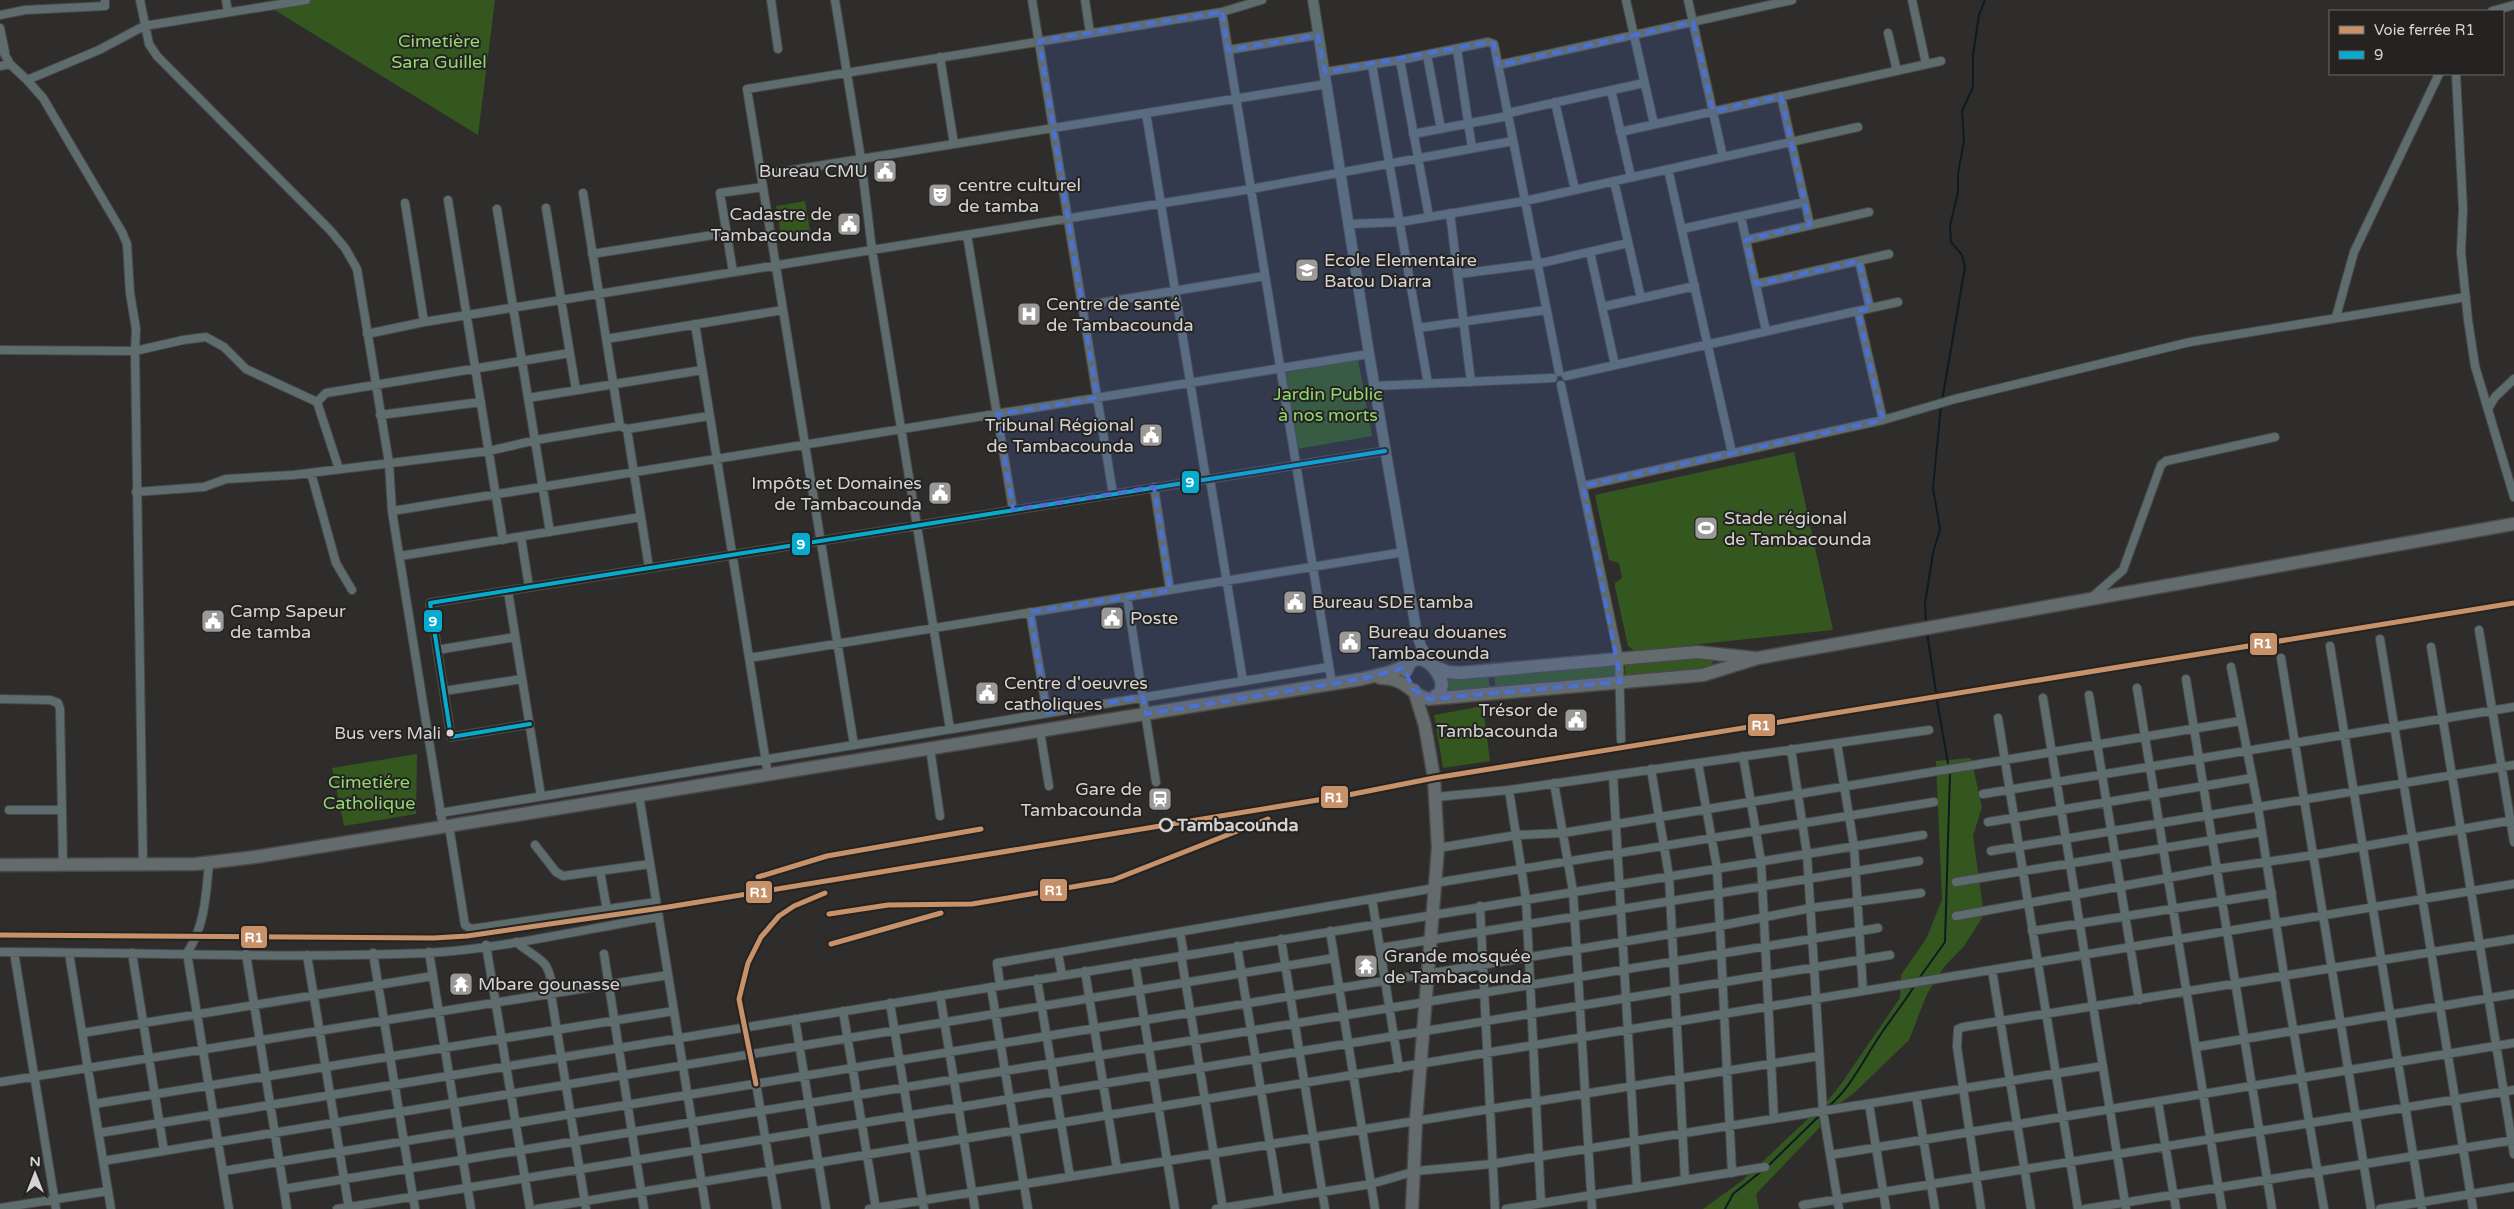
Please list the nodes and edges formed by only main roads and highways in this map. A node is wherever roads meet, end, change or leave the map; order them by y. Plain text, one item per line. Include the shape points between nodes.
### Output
1 (1313, 0) edge
2 (2514, 524) edge
3 (1417, 635) junction
4 (1758, 658) junction
5 (1410, 663) junction
6 (1432, 665) junction
7 (1362, 679) junction
8 (1414, 690) junction
9 (1434, 698) junction
10 (1425, 726) junction
11 (0, 866) edge
12 (1412, 1209) edge

1 - 3 main road
2 - 4 highway
3 - 5 main road via 1417,647
3 - 6 main road
4 - 6 highway via 1706,652 1460,673
4 - 9 highway via 1710,674
5 - 6 highway via 1424,659
5 - 7 highway
5 - 8 highway via 1406,678
6 - 9 highway via 1442,685
7 - 8 highway via 1392,679
7 - 11 highway via 209,863
8 - 9 highway via 1424,698
8 - 10 highway
9 - 10 highway
10 - 12 highway via 1436,797 1438,848

